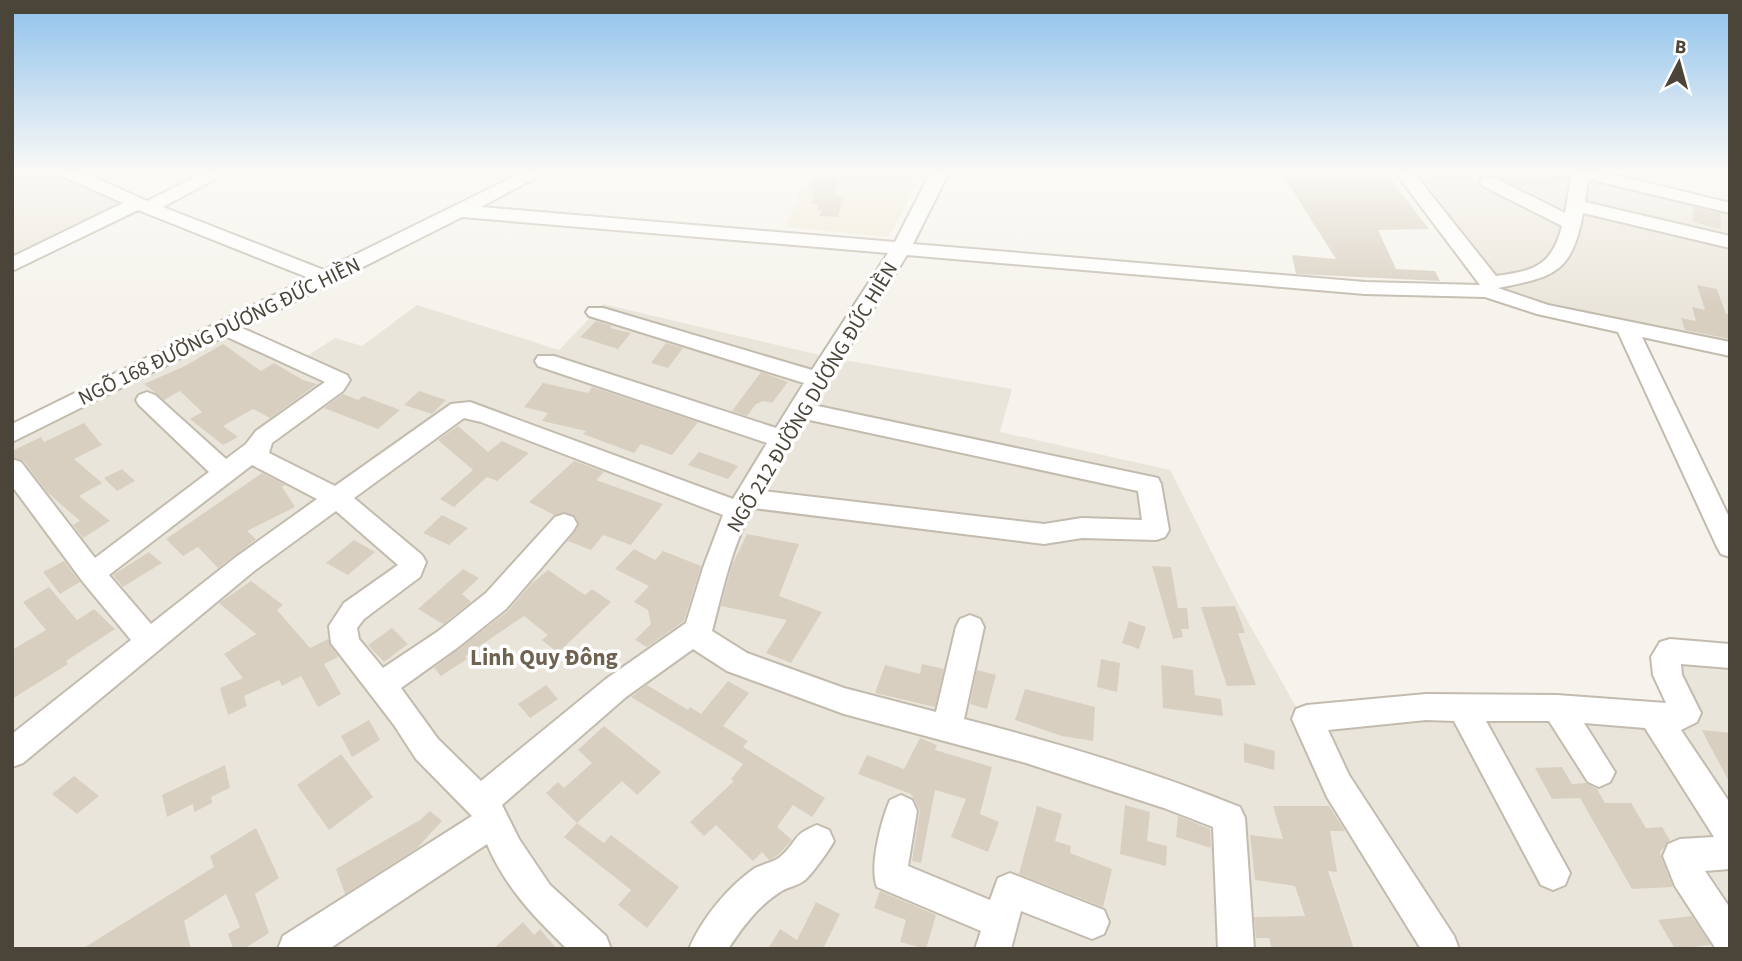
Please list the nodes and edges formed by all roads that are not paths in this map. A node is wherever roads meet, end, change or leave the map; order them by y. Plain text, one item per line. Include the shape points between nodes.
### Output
1 (117, 217) edge
2 (173, 217) edge
3 (449, 217) edge
4 (527, 217) edge
5 (917, 217) edge
6 (1437, 217) edge
7 (1571, 217) edge
8 (1588, 217) edge
9 (1730, 242) edge
10 (900, 250) junction
11 (12, 265) edge
12 (327, 278) junction
13 (1489, 287) junction
14 (596, 312) dead end
15 (225, 328) junction
16 (1627, 328) junction
17 (1730, 349) edge
18 (546, 362) dead end
19 (817, 379) junction
20 (147, 400) dead end
21 (800, 410) junction
22 (12, 434) edge
23 (782, 439) junction
24 (257, 448) junction
25 (12, 467) edge
26 (225, 473) junction
27 (337, 498) junction
28 (743, 505) junction
29 (564, 524) dead end
30 (1730, 547) edge
31 (92, 573) junction
32 (970, 627) dead end
33 (697, 631) junction
34 (149, 642) junction
35 (1730, 656) edge
36 (380, 686) junction
37 (1462, 707) junction
38 (1558, 708) junction
39 (1654, 716) junction
40 (947, 729) junction
41 (12, 753) edge
42 (1599, 772) dead end
43 (901, 811) dead end
44 (489, 813) junction
45 (1730, 832) edge
46 (817, 841) dead end
47 (1730, 852) edge
48 (1553, 873) dead end
49 (1092, 922) dead end
50 (997, 935) edge
51 (1730, 939) edge
52 (296, 949) edge
53 (593, 949) edge
54 (707, 949) edge
55 (1236, 949) edge
56 (1441, 949) edge

1 - 11 street
2 - 12 street
3 - 12 street, NGÕ 168 ĐƯỜNG DƯƠNG ĐỨC HIỀN
4 - 10 street
5 - 10 street, NGÕ 212 ĐƯỜNG DƯƠNG ĐỨC HIỀN
6 - 13 street
7 - 13 street via 1563,250 1552,265
8 - 9 street
10 - 13 street via 1365,288
10 - 19 street, NGÕ 212 ĐƯỜNG DƯƠNG ĐỨC HIỀN
12 - 15 street, NGÕ 168 ĐƯỜNG DƯƠNG ĐỨC HIỀN
13 - 16 street via 1544,310
14 - 19 street
15 - 22 street, NGÕ 168 ĐƯỜNG DƯƠNG ĐỨC HIỀN
15 - 24 street via 339,380 264,437
16 - 17 street
16 - 30 street
18 - 23 street
19 - 21 street, NGÕ 212 ĐƯỜNG DƯƠNG ĐỨC HIỀN
20 - 26 street
21 - 23 street, NGÕ 212 ĐƯỜNG DƯƠNG ĐỨC HIỀN
21 - 28 street via 1149,484 1156,530 1082,528 1044,534
23 - 28 street, NGÕ 212 ĐƯỜNG DƯƠNG ĐỨC HIỀN
24 - 26 street
24 - 27 street via 257,457
25 - 31 street
26 - 31 street
27 - 28 street via 454,412 464,410
27 - 34 street via 245,564
27 - 36 street via 413,562 411,570 354,611 343,626 345,643
28 - 33 street, NGÕ 212 ĐƯỜNG DƯƠNG ĐỨC HIỀN via 716,568
29 - 36 street via 496,601
31 - 34 street
32 - 40 street
33 - 40 street via 705,643 737,662 844,701
33 - 44 street via 616,688 494,791
34 - 41 street
35 - 39 street via 1670,651 1665,665 1686,713
36 - 44 street via 436,761
37 - 38 street
37 - 48 street
37 - 56 street via 1307,719 1338,786
38 - 39 street
38 - 42 street
39 - 45 street
40 - 55 street via 1165,793 1229,818
43 - 50 street via 889,875
44 - 52 street via 419,872
44 - 53 street via 507,851 538,897
46 - 54 street via 792,869 768,880 734,910
47 - 51 street via 1680,856
49 - 50 street via 1010,890

